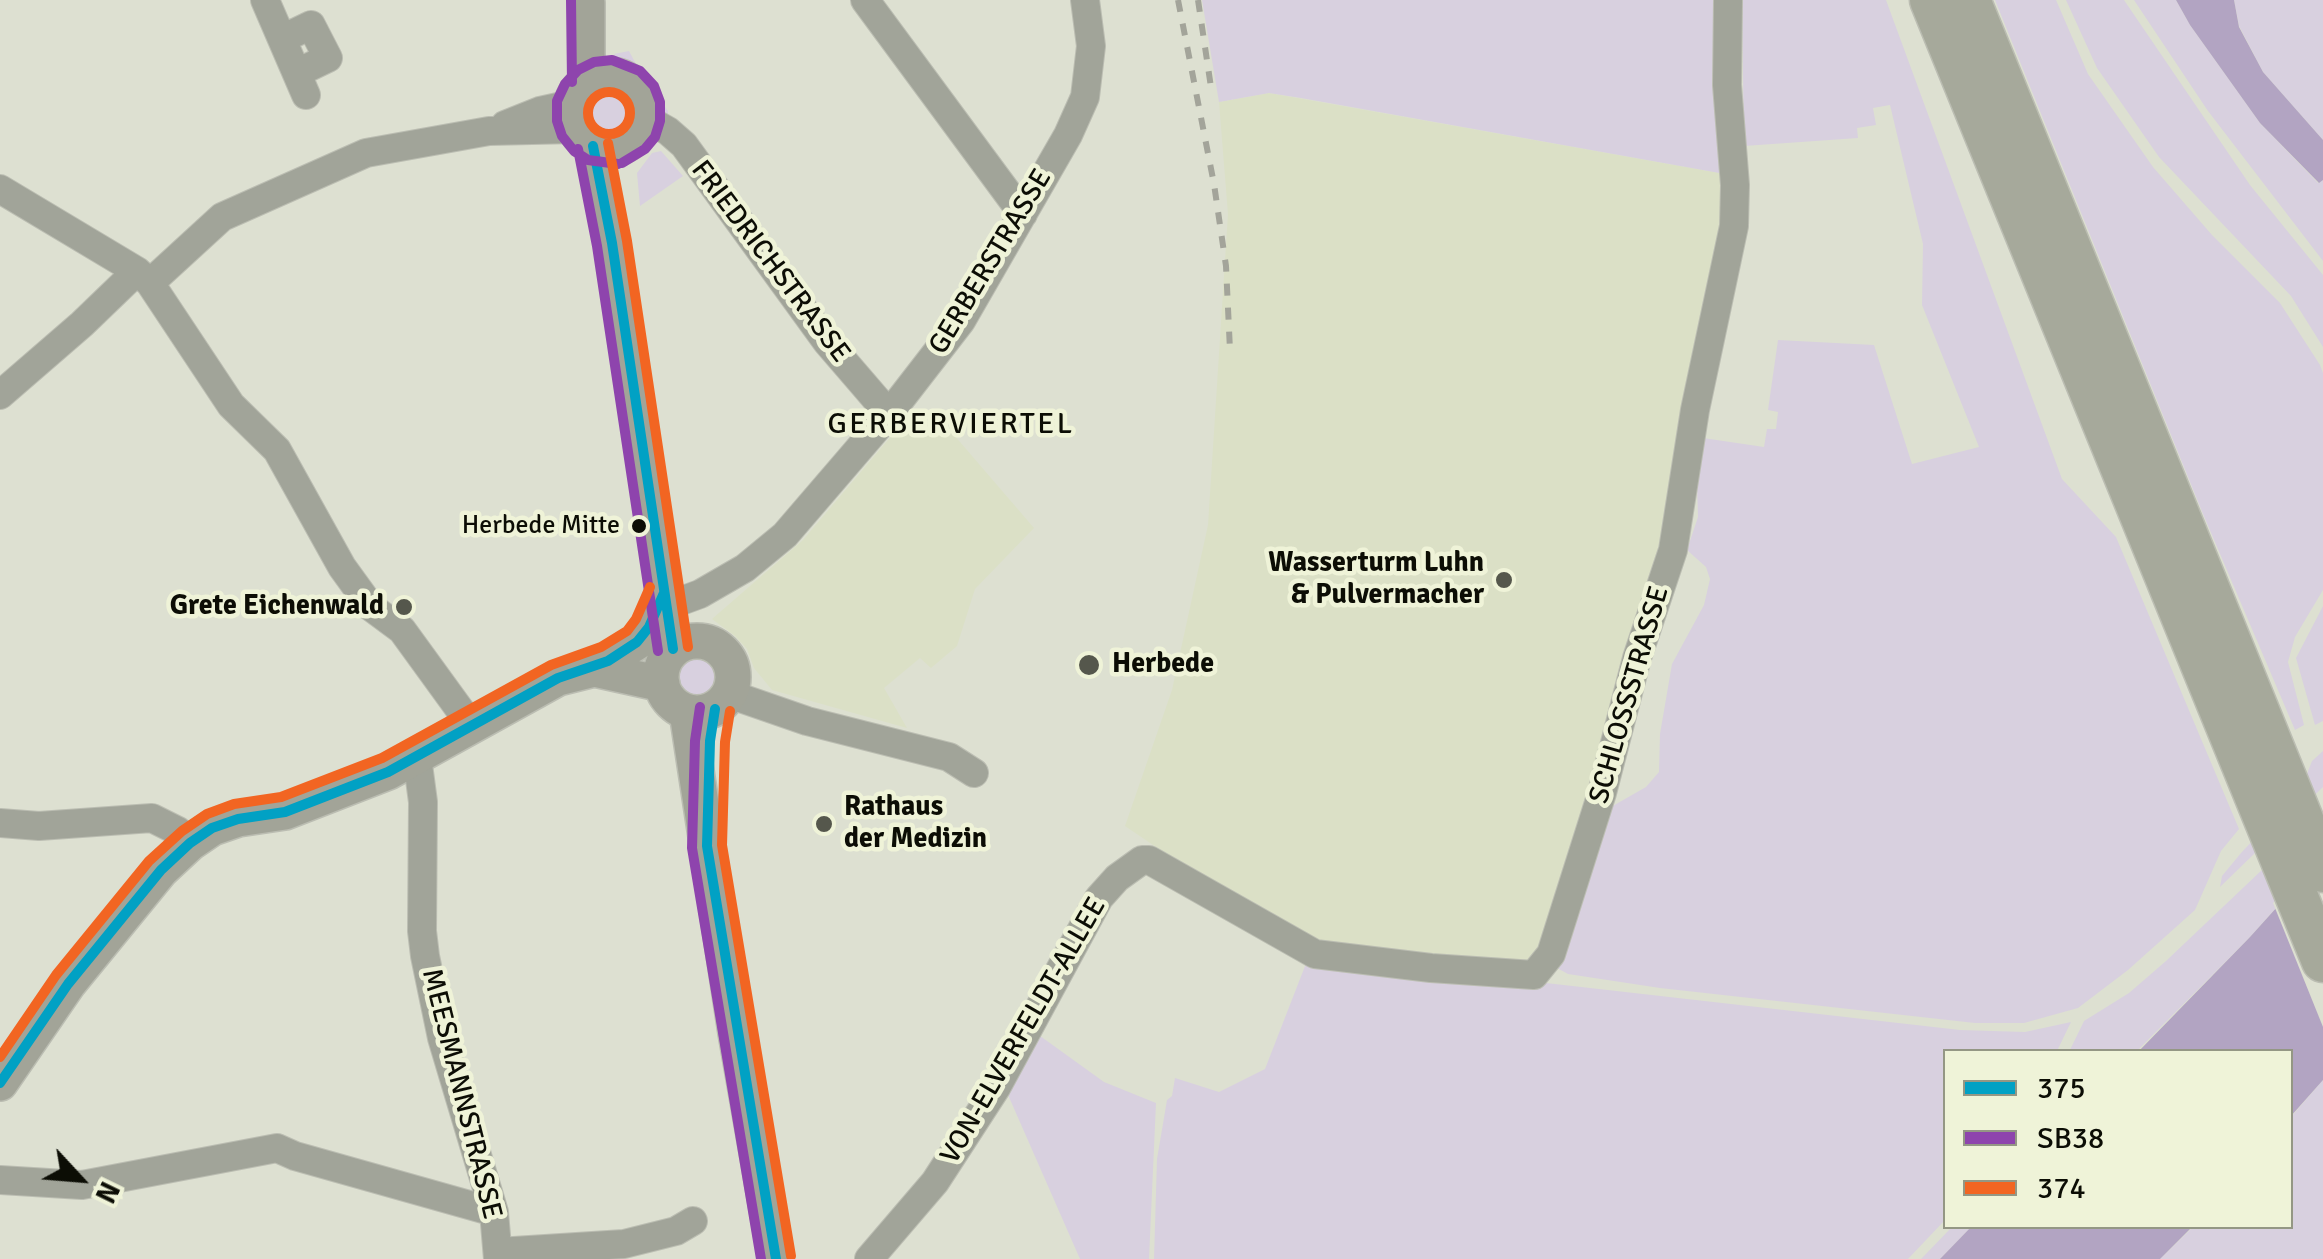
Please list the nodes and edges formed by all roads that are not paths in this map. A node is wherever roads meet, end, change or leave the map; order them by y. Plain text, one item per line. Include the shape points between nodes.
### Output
1 (265, 0) edge
2 (864, 0) edge
3 (1085, 0) edge
4 (1728, 0) edge
5 (1932, 0) edge
6 (1969, 0) edge
7 (586, 2) edge
8 (301, 84) dead end
9 (592, 114) junction
10 (645, 118) junction
11 (0, 190) edge
12 (1023, 214) junction
13 (144, 277) junction
14 (0, 395) edge
15 (888, 414) junction
16 (668, 585) junction
17 (2214, 645) junction
18 (675, 658) junction
19 (601, 665) junction
20 (710, 705) junction
21 (472, 725) junction
22 (417, 757) junction
23 (974, 773) dead end
24 (0, 823) edge
25 (190, 843) junction
26 (1149, 860) joint
27 (2323, 871) edge
28 (2323, 961) edge
29 (0, 1083) edge
30 (0, 1180) edge
31 (494, 1212) junction
32 (693, 1220) dead end
33 (498, 1256) edge
34 (776, 1259) edge
35 (870, 1259) edge

1 - 8 street
2 - 12 street
3 - 12 street, GERBERSTRASSE via 1090,46 1084,97
4 - 26 street, SCHLOSSSTRASSE via 1734,226 1673,550 1551,954 1534,974 1316,954
5 - 17 highway
6 - 17 highway
7 - 9 main road
9 - 10 main road via 636,138
9 - 10 main road via 632,84
9 - 13 street via 540,111 489,130 366,153 222,217
9 - 16 main road
10 - 15 street, FRIEDRICHSTRASSE via 684,145
11 - 13 street
12 - 15 street, GERBERSTRASSE via 962,321
13 - 14 street
13 - 21 street via 231,405 277,450 371,608 402,630
15 - 16 street, GERBERSTRASSE via 785,535 746,568 700,594
16 - 18 main road
16 - 19 main road via 637,642
17 - 27 highway
17 - 28 highway
18 - 19 main road
18 - 20 main road via 670,700
18 - 20 main road via 711,643 729,659 733,670
19 - 21 main road via 558,678
20 - 23 street via 949,757
20 - 34 main road via 707,846
21 - 22 main road
22 - 25 main road via 332,796 238,819
22 - 31 street, MEESMANNSTRASSE via 425,956
24 - 25 street via 152,818
25 - 29 main road via 68,984
26 - 35 street, VON-ELVERFELDT-ALLEE via 1117,878 1099,898 996,1088 935,1182
30 - 31 street via 82,1185 278,1148
31 - 33 street, MEESMANNSTRASSE
32 - 33 street, MEESMANNSTRASSE via 624,1244

